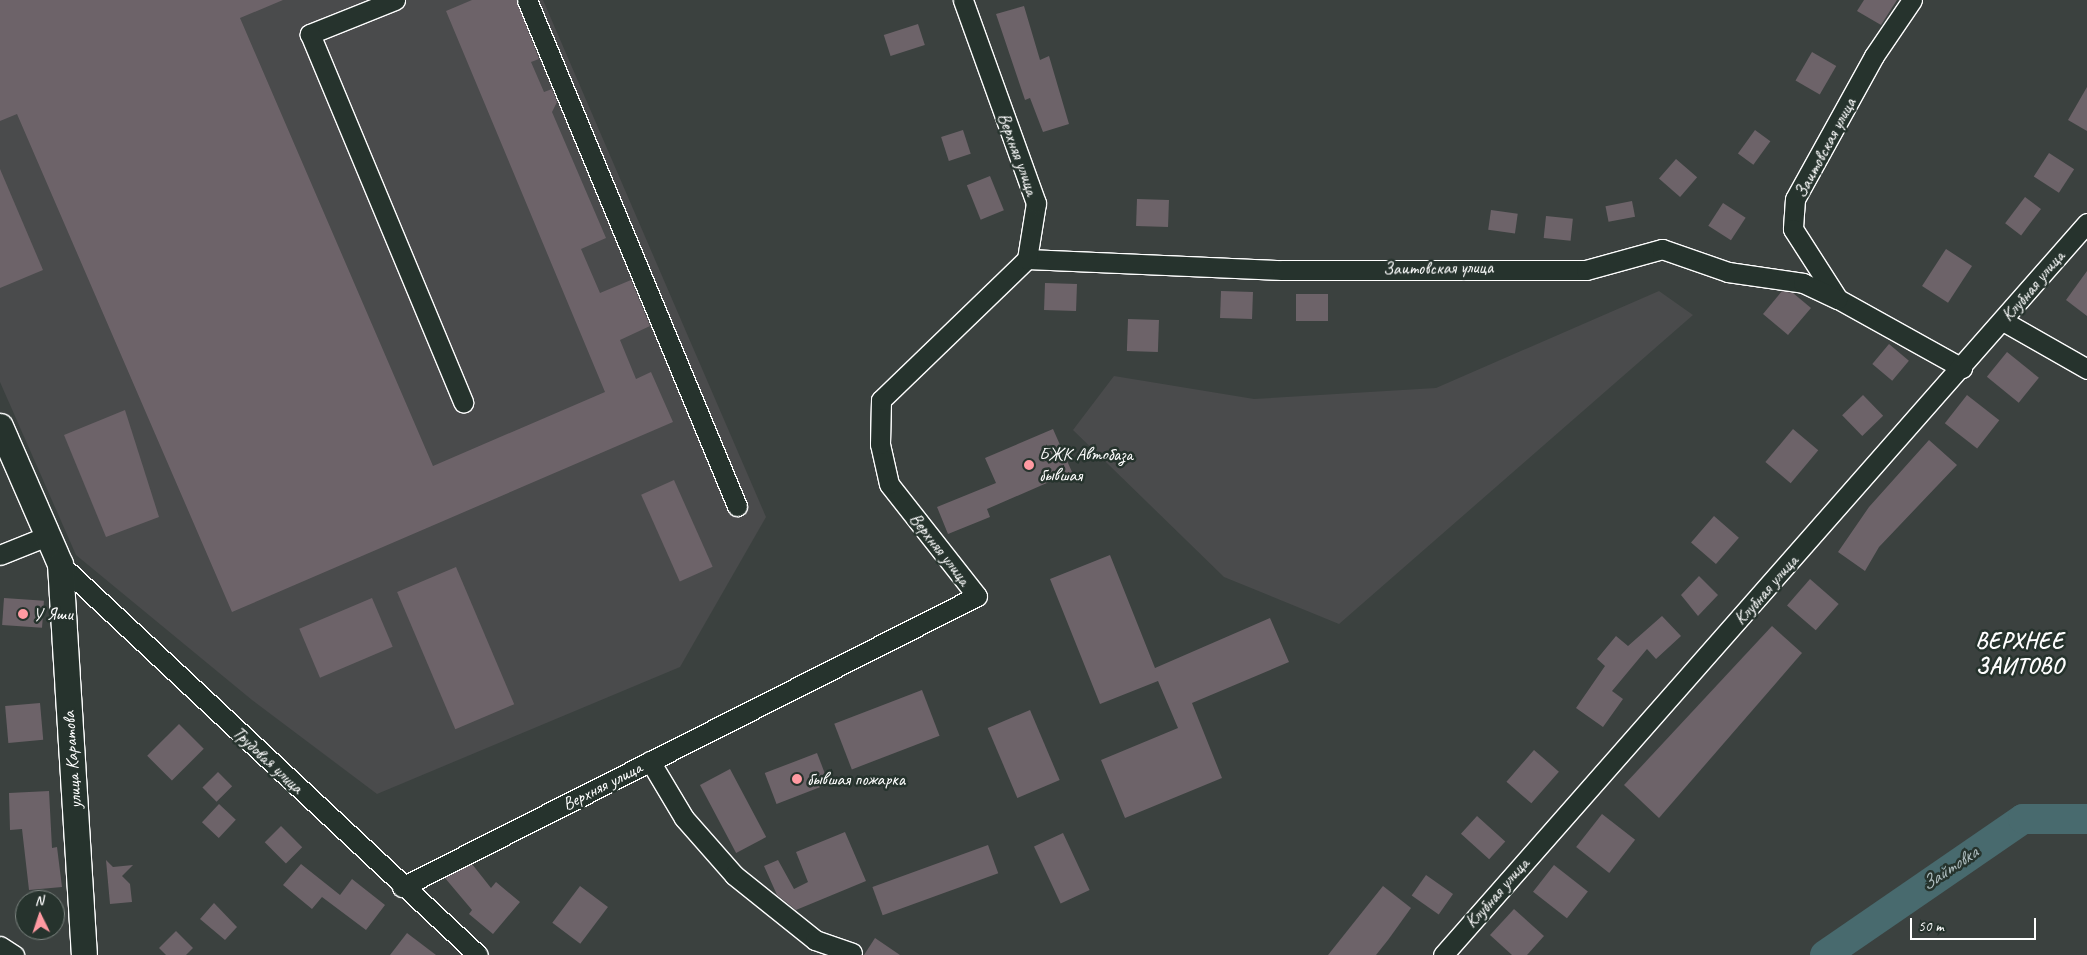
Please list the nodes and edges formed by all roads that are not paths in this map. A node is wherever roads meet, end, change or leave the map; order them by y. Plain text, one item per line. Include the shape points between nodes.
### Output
1 (395, 0) edge
2 (527, 0) edge
3 (963, 0) edge
4 (1912, 0) edge
5 (2087, 223) edge
6 (1027, 259) junction
7 (1838, 299) junction
8 (2003, 322) junction
9 (1962, 368) junction
10 (2087, 369) edge
11 (463, 402) dead end
12 (0, 426) edge
13 (737, 506) dead end
14 (47, 536) junction
15 (0, 556) edge
16 (60, 564) junction
17 (650, 762) junction
18 (402, 887) junction
19 (0, 946) edge
20 (852, 952) dead end
21 (14, 955) edge
22 (84, 955) edge
23 (478, 955) edge
24 (1443, 955) edge

1 - 11 street via 310,34
2 - 13 street
3 - 6 street, Верхняя улица via 1036,203
4 - 7 street, Заитовская улица via 1874,56 1795,199 1793,229
5 - 8 street, Клубная улица
6 - 7 street, Заитовская улица via 1282,270 1586,270 1662,249 1728,272 1804,283
6 - 17 street, Верхняя улица via 881,400 880,444 889,484 977,596
7 - 9 street, Заитовская улица
8 - 9 street, Клубная улица
8 - 10 street
9 - 24 street, Клубная улица
12 - 14 main road
14 - 15 street
14 - 16 main road
16 - 18 street, Трудовая улица
16 - 22 main road, улица Каратова
17 - 18 street, Верхняя улица
17 - 20 street via 684,818 734,875 815,940
18 - 23 street, Трудовая улица
19 - 21 street

